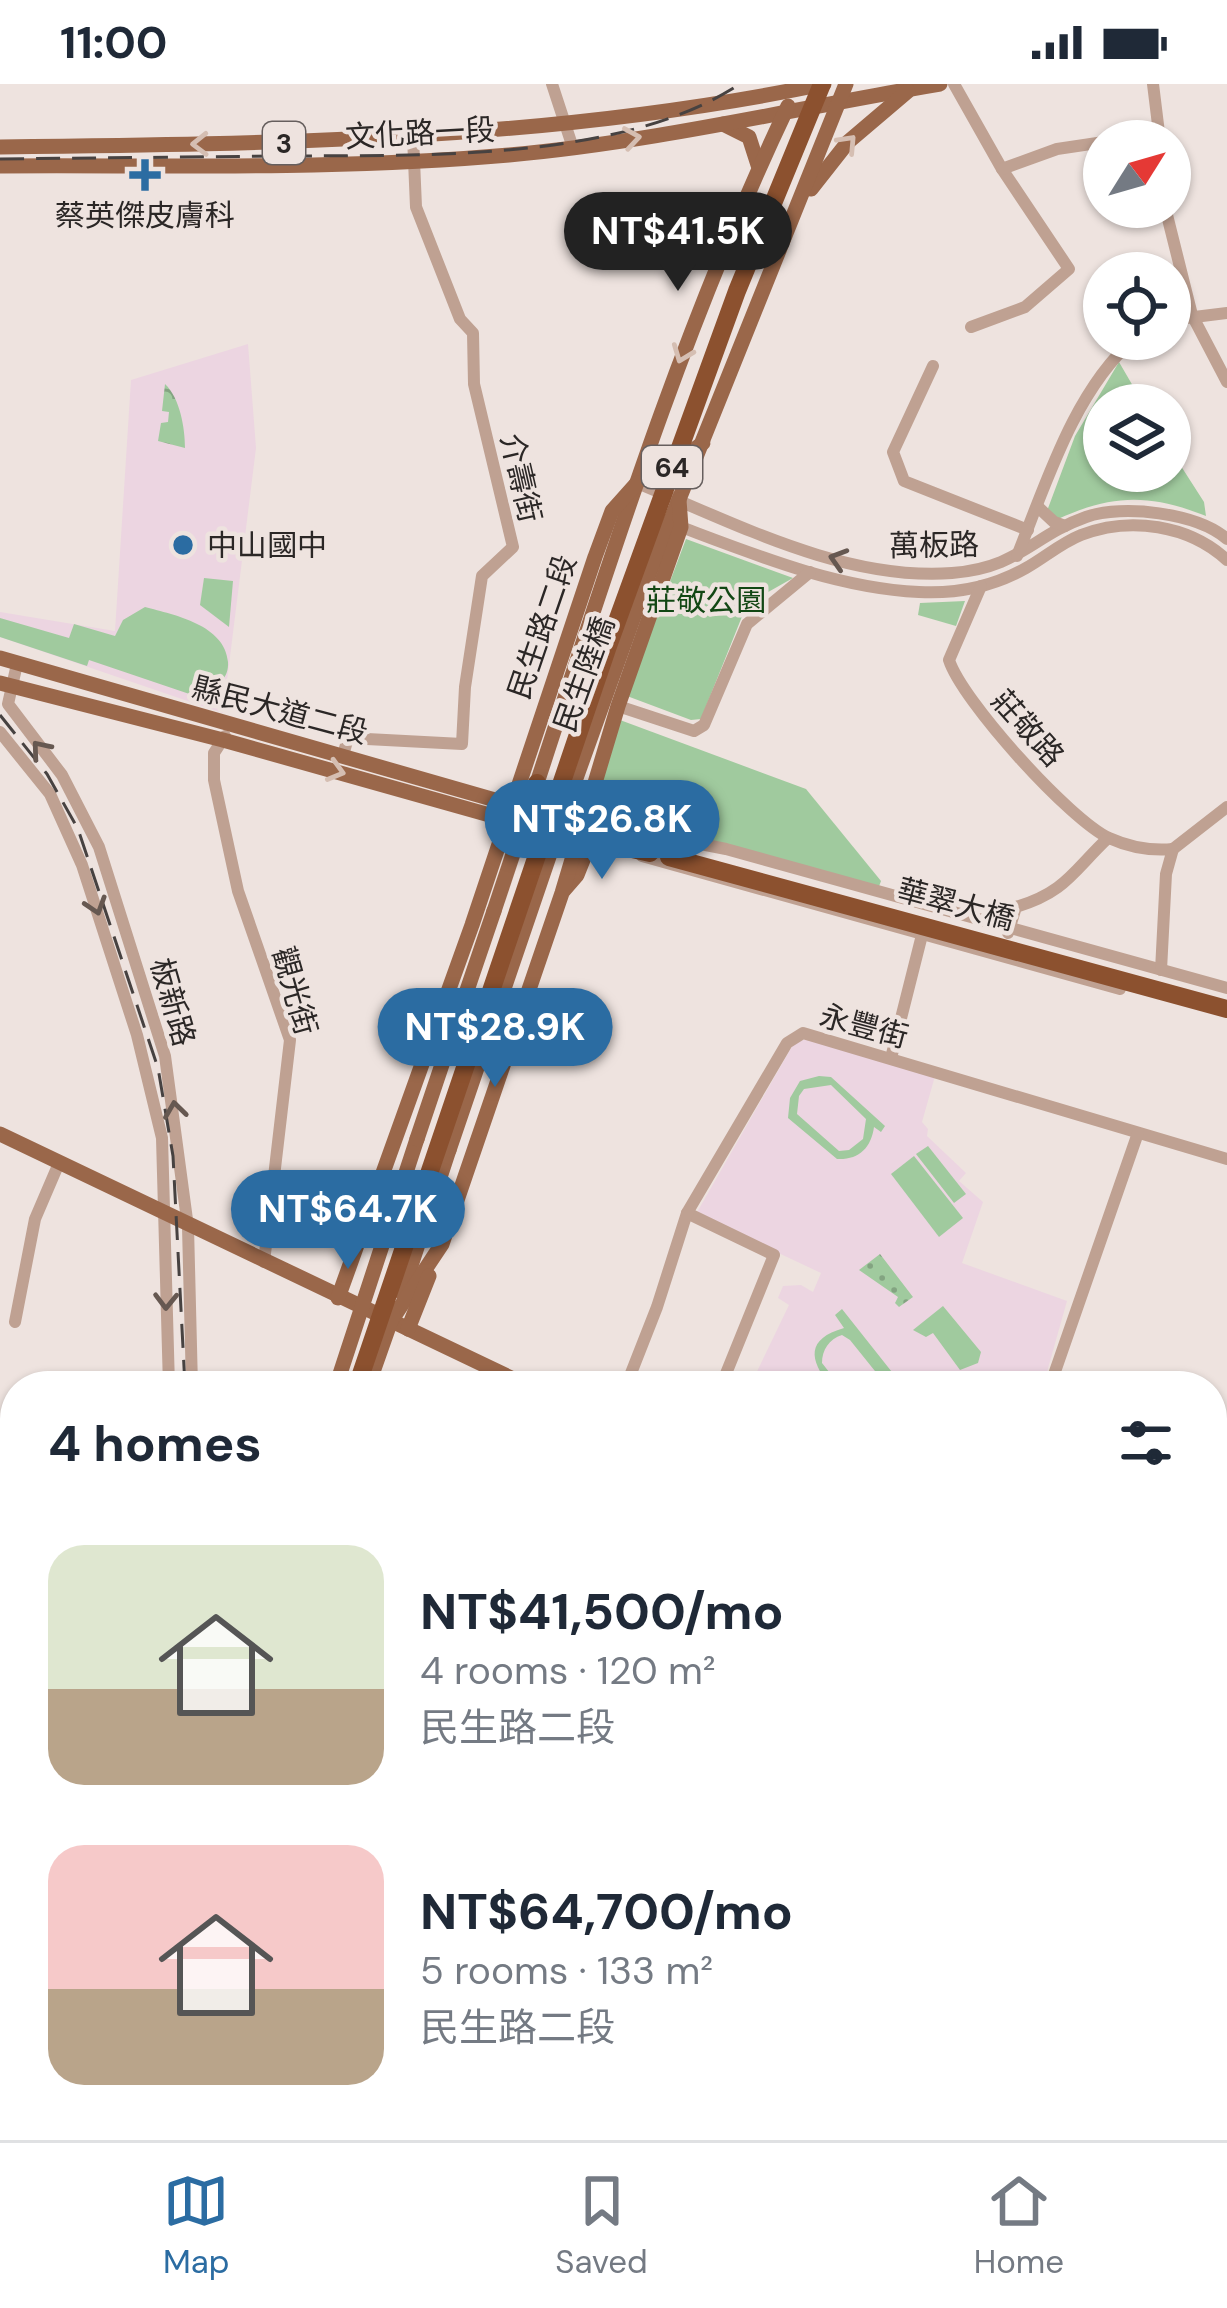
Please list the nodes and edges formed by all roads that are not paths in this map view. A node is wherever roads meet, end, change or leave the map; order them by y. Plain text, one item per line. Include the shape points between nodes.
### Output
1 (553, 84) edge
2 (760, 84) edge
3 (823, 84) edge
4 (846, 84) edge
5 (940, 84) edge
6 (954, 84) edge
7 (1153, 84) edge
8 (801, 86) edge
9 (910, 89) junction
10 (838, 102) junction
11 (725, 103) junction
12 (787, 111) junction
13 (1158, 120) edge
14 (568, 123) junction
15 (720, 124) junction
16 (412, 137) junction
17 (266, 143) junction
18 (1083, 145) edge
19 (0, 147) edge
20 (573, 148) junction
21 (412, 163) junction
22 (265, 165) junction
23 (0, 166) edge
24 (758, 167) junction
25 (1002, 169) junction
26 (797, 208) junction
27 (1171, 228) edge
28 (1227, 313) edge
29 (1192, 315) junction
30 (971, 327) dead end
31 (1112, 360) edge
32 (933, 366) dead end
33 (1227, 382) edge
34 (649, 440) junction
35 (705, 442) junction
36 (637, 483) junction
37 (679, 500) junction
38 (1038, 507) junction
39 (675, 525) junction
40 (1065, 526) junction
41 (1028, 530) junction
42 (1227, 539) edge
43 (1017, 556) junction
44 (1227, 560) edge
45 (980, 570) junction
46 (810, 572) junction
47 (981, 587) junction
48 (8, 661) edge
49 (6, 684) edge
50 (618, 706) junction
51 (0, 732) edge
52 (227, 732) junction
53 (343, 755) junction
54 (537, 783) junction
55 (570, 795) junction
56 (1227, 807) edge
57 (507, 811) junction
58 (588, 834) junction
59 (1108, 838) junction
60 (1173, 849) junction
61 (534, 850) junction
62 (670, 852) junction
63 (929, 907) junction
64 (1009, 929) junction
65 (921, 936) junction
66 (1003, 958) junction
67 (1161, 970) junction
68 (1227, 988) edge
69 (1227, 998) edge
70 (1227, 1013) edge
71 (425, 1057) junction
72 (891, 1058) junction
73 (497, 1082) junction
74 (1138, 1133) junction
75 (0, 1134) edge
76 (1227, 1160) edge
77 (59, 1163) junction
78 (375, 1198) junction
79 (160, 1211) junction
80 (687, 1213) junction
81 (188, 1227) junction
82 (442, 1244) junction
83 (264, 1262) junction
84 (338, 1298) junction
85 (363, 1309) junction
86 (15, 1322) dead end
87 (391, 1322) junction
88 (408, 1330) junction
89 (168, 1371) edge
90 (192, 1371) edge
91 (341, 1371) edge
92 (352, 1371) edge
93 (362, 1371) edge
94 (373, 1371) edge
95 (496, 1371) edge
96 (632, 1371) edge
97 (727, 1371) edge
98 (1055, 1371) edge

1 - 14 street
2 - 11 main road
3 - 8 main road, 文化路一段 / 3
3 - 61 highway, 64, bridge via 737,291
4 - 10 main road
5 - 9 main road, 3
6 - 25 street
7 - 13 street
8 - 11 main road, 文化路一段 / 3
8 - 12 main road, 民生路二段
8 - 61 highway, 64, bridge via 596,642
9 - 10 main road, 3
26 -> 9 main road via 848,142
10 - 12 main road, 文化路一段 / 3
10 - 26 main road
11 - 14 main road, 文化路一段 / 3
12 - 15 main road, 文化路一段 / 3
12 - 24 main road, 民生路二段
14 - 16 main road, 文化路一段 / 3
14 - 20 street
20 -> 15 main road, 文化路一段 / 3
15 - 24 main road via 749,136
16 - 17 main road, 文化路一段 / 3
16 - 21 street
17 -> 19 main road, 文化路一段 / 3
17 - 22 street
18 - 25 street
20 - 21 main road, 文化路一段 / 3
21 - 22 main road, 文化路一段 / 3
21 - 53 street, 介壽街 via 416,207 473,334 474,384 513,547 482,576 462,744 348,738
22 - 23 main road, 文化路一段 / 3
24 -> 34 main road, 民生路二段
25 - 30 street via 1069,269 1025,307
26 - 35 main road
27 - 29 street
28 - 29 street
29 - 33 street
31 - 38 street
32 - 41 street via 893,452 904,481
34 - 35 main road via 662,472
34 - 36 main road, 民生路二段
35 - 37 main road
36 - 37 street, 萬板路
36 - 54 main road, 民生陸橋
36 - 57 main road, 民生路二段 via 612,511
37 - 39 main road
45 -> 37 street, 萬板路 via 872,569
38 - 40 street
38 - 41 street
39 - 46 street, 萬板路
39 - 50 main road
39 - 55 main road, 民生陸橋
40 - 42 street, 萬板路 via 1090,515 1156,513
40 - 43 street, 萬板路
41 - 43 street
43 - 45 street, 萬板路
44 - 47 street, 萬板路 via 1189,533 1125,527 1086,533
45 - 47 street, 莊敬路
46 - 47 street, 萬板路 via 920,592
46 - 50 street via 747,624 704,725 694,731
47 - 59 street, 莊敬路 via 949,660 955,678 1036,773
48 - 49 street
48 - 52 main road, 縣民大道二段
49 - 52 main road, 縣民大道二段
81 -> 49 street, 板新路 via 165,1056 131,943 80,806 8,704
50 - 58 main road
51 -> 79 street, 板新路 via 50,794 82,865 162,1138
52 - 53 main road, 縣民大道二段
52 -> 57 main road, 縣民大道二段
52 - 83 street, 觀光街 via 214,753 214,780 238,891 290,1040
53 - 57 main road, 縣民大道二段
54 - 61 highway, bridge
54 - 85 main road, 民生陸橋, bridge
55 - 61 highway, bridge
55 - 87 main road, 民生陸橋, bridge
56 - 60 street
57 - 58 main road, 縣民大道二段
57 - 71 main road, 民生路二段
58 - 62 highway
58 - 63 street via 726,849
58 - 65 street
58 - 73 main road
59 - 60 street, 莊敬路
59 - 64 street via 1064,886 1016,907
60 - 67 street
61 - 92 highway, 64
61 - 93 highway, 64, bridge
62 - 69 highway, 華翠大橋
62 - 70 highway, 華翠大橋, bridge
63 - 64 street
63 - 65 street
64 - 66 street
64 - 67 street
65 - 66 street
65 - 72 street
66 - 70 street
67 - 68 street
71 - 73 street
71 - 78 main road, 民生路二段
72 - 74 street, 永豐街
72 - 80 street, 永豐街 via 796,1035
73 - 82 main road
74 - 76 street, 永豐街
74 - 98 street
75 - 77 main road
77 - 79 main road
77 - 86 street via 35,1219
78 - 84 main road, 民生路二段
78 - 85 main road, 民生路二段
79 - 81 main road
79 -> 89 street, 板新路
80 - 96 street, 永豐街
80 - 97 street via 774,1255
81 - 83 main road
81 - 90 street, 板新路
82 - 87 main road
82 - 88 main road
83 - 84 main road
84 - 85 main road
85 - 87 main road
85 - 91 main road
87 - 88 main road
87 - 94 main road
88 - 95 main road

